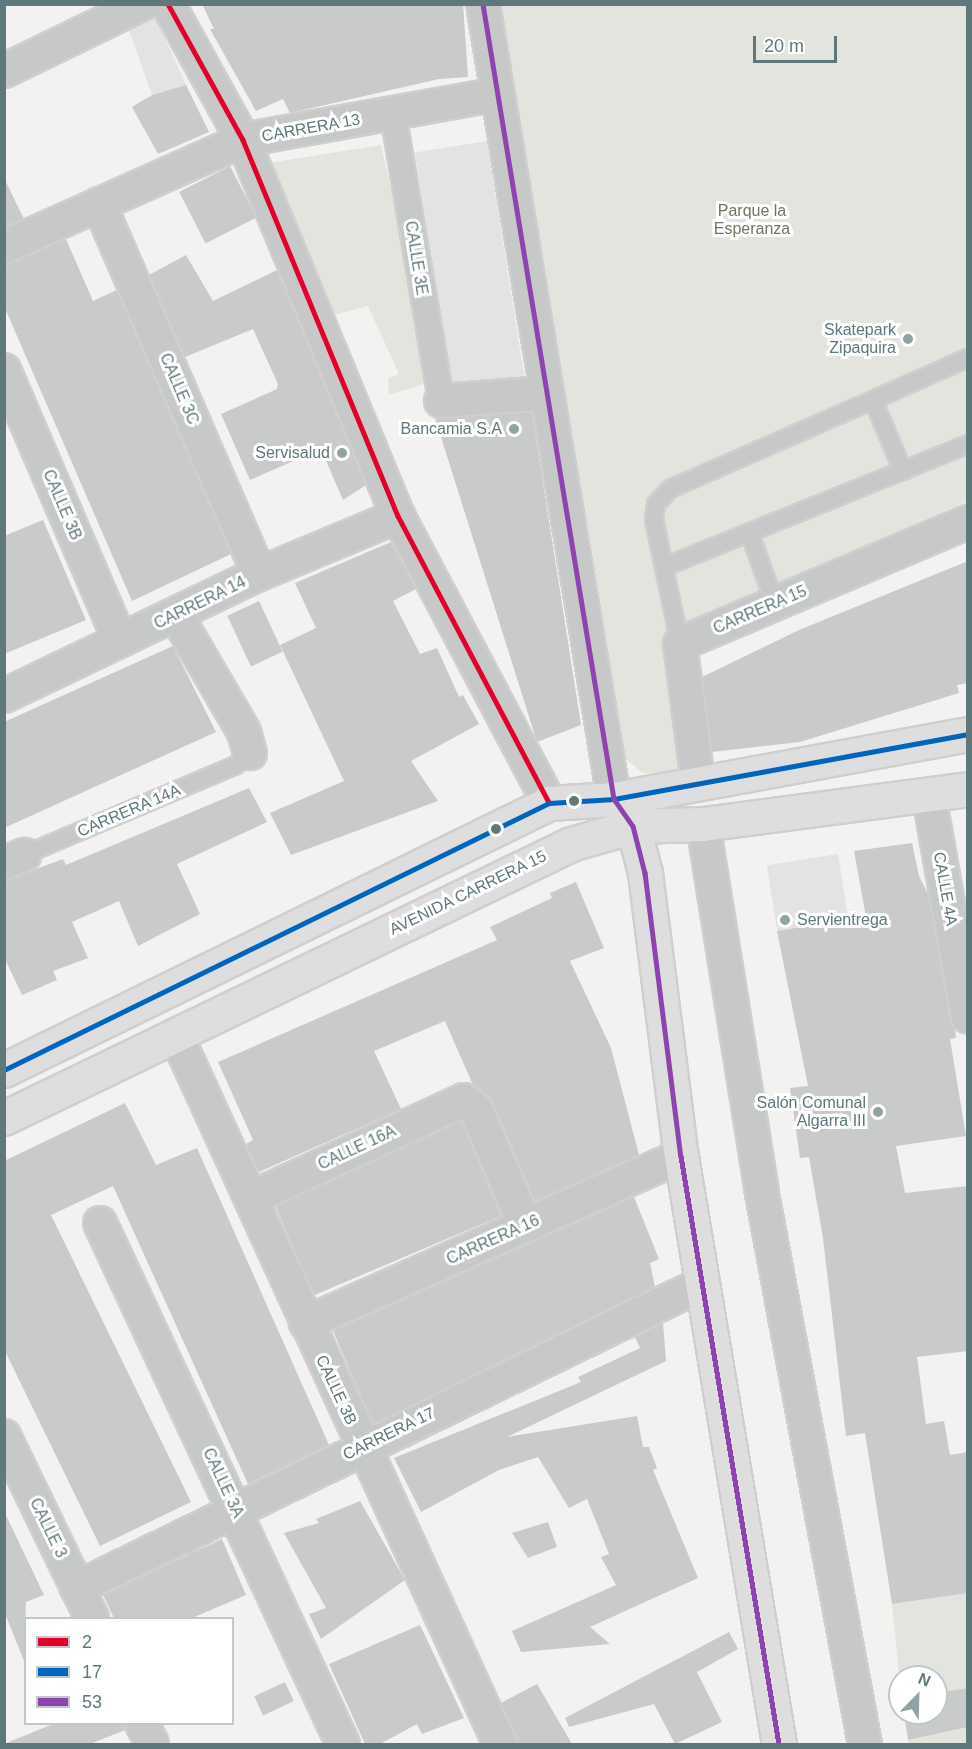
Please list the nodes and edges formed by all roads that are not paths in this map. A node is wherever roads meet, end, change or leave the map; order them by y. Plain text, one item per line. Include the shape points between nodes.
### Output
1 (142, 4) edge
2 (168, 4) edge
3 (483, 4) edge
4 (4, 71) edge
5 (494, 95) junction
6 (393, 113) junction
7 (243, 140) junction
8 (99, 204) junction
9 (4, 247) edge
10 (968, 358) edge
11 (7, 384) edge
12 (546, 393) junction
13 (873, 400) junction
14 (441, 401) joint
15 (968, 444) edge
16 (903, 471) junction
17 (398, 516) junction
18 (968, 522) edge
19 (750, 534) junction
20 (664, 567) junction
21 (259, 574) junction
22 (775, 604) junction
23 (176, 615) junction
24 (120, 640) junction
25 (680, 644) junction
26 (4, 696) edge
27 (968, 735) edge
28 (250, 753) joint
29 (698, 782) junction
30 (968, 789) edge
31 (929, 796) junction
32 (614, 799) junction
33 (549, 803) junction
34 (704, 824) junction
35 (633, 826) junction
36 (14, 859) edge
37 (968, 1017) edge
38 (176, 1035) junction
39 (7, 1063) edge
40 (4, 1118) edge
41 (681, 1156) junction
42 (251, 1198) junction
43 (100, 1224) dead end
44 (526, 1226) junction
45 (702, 1284) junction
46 (306, 1323) junction
47 (4, 1436) edge
48 (362, 1446) junction
49 (14, 1484) edge
50 (235, 1510) junction
51 (77, 1588) junction
52 (92, 1617) edge
53 (142, 1725) edge
54 (152, 1744) edge
55 (343, 1744) edge
56 (500, 1744) edge
57 (779, 1744) edge
58 (865, 1744) edge

1 - 4 street
2 - 7 street
3 - 5 street
5 - 6 street, CARRERA 13
5 - 12 street
6 - 7 street, CARRERA 13
6 - 14 street, CALLE 3E
7 - 8 street, CARRERA 13
7 - 17 street
8 - 9 street, CARRERA 13
8 - 21 street, CALLE 3C
10 - 13 lane
11 - 24 street, CALLE 3B
12 - 14 street
12 - 32 street
13 - 16 lane
13 - 20 lane via 670,489 654,511
15 - 16 lane
16 - 19 lane
17 - 21 street, CARRERA 14
17 - 33 street
18 - 22 street, CARRERA 15
19 - 20 lane
19 - 22 lane
20 - 25 lane
21 - 23 street, CARRERA 14
22 - 25 street, CARRERA 15
23 - 24 street, CARRERA 14
23 - 28 street via 244,732
24 - 26 street, CARRERA 14
25 - 29 street
27 - 29 main road
28 - 36 lane, CARRERA 14A via 236,765
29 - 32 main road
30 - 31 main road, AVENIDA CARRERA 15
31 - 34 main road, AVENIDA CARRERA 15
31 - 37 street, CALLE 4A
32 - 33 main road
32 - 35 main road
33 - 39 main road
34 - 35 main road, AVENIDA CARRERA 15
34 - 58 street via 761,1188
35 - 38 main road, AVENIDA CARRERA 15 via 571,844
35 - 41 main road via 645,873
38 - 40 main road, AVENIDA CARRERA 15
38 - 42 street, CALLE 3B
41 - 44 street, CARRERA 16
41 - 45 main road
42 - 44 street, CALLE 16A via 464,1100 476,1110
42 - 46 street, CALLE 3B
43 - 50 street, CALLE 3A
44 - 46 street, CARRERA 16
45 - 48 street, CARRERA 17
45 - 57 main road
46 - 48 street, CALLE 3B
47 - 49 street, CALLE 3
48 - 50 street, CARRERA 17
48 - 56 street, CALLE 3B
49 - 51 street, CALLE 3
50 - 51 street, CARRERA 17
50 - 55 street, CALLE 3A
51 - 52 street, CALLE 3
53 - 54 street

